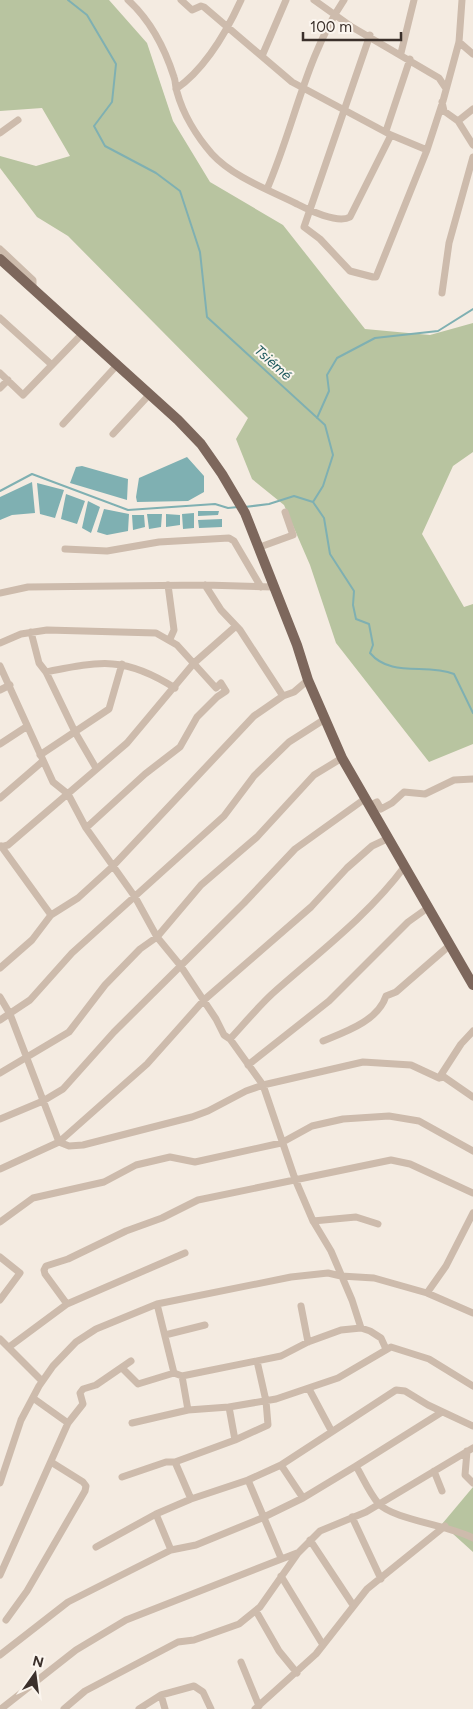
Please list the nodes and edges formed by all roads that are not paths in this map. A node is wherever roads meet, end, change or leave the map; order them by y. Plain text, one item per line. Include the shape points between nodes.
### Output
1 (128, 0) edge
2 (181, 0) edge
3 (241, 0) edge
4 (286, 0) edge
5 (314, 0) edge
6 (344, 0) edge
7 (414, 0) edge
8 (462, 0) edge
9 (334, 14) junction
10 (229, 27) junction
11 (370, 36) junction
12 (459, 42) junction
13 (402, 53) junction
14 (473, 54) edge
15 (262, 56) junction
16 (410, 59) junction
17 (445, 87) junction
18 (176, 89) junction
19 (304, 89) junction
20 (442, 101) junction
21 (473, 109) edge
22 (344, 110) junction
23 (18, 120) dead end
24 (458, 121) junction
25 (0, 133) edge
26 (389, 133) junction
27 (473, 145) edge
28 (427, 150) junction
29 (473, 157) edge
30 (267, 189) junction
31 (309, 211) junction
32 (0, 249) edge
33 (0, 259) edge
34 (33, 290) junction
35 (442, 293) dead end
36 (0, 318) edge
37 (83, 333) junction
38 (118, 364) junction
39 (52, 365) junction
40 (0, 373) edge
41 (8, 380) junction
42 (0, 388) edge
43 (149, 395) junction
44 (63, 424) dead end
45 (113, 434) dead end
46 (285, 512) dead end
47 (260, 547) junction
48 (65, 549) dead end
49 (168, 585) junction
50 (205, 585) junction
51 (260, 587) junction
52 (273, 587) junction
53 (0, 593) edge
54 (236, 626) junction
55 (31, 632) junction
56 (170, 639) junction
57 (0, 643) edge
58 (194, 663) junction
59 (122, 664) junction
60 (0, 666) edge
61 (46, 672) junction
62 (308, 680) junction
63 (10, 686) junction
64 (175, 688) junction
65 (0, 690) edge
66 (283, 696) junction
67 (325, 719) junction
68 (26, 727) junction
69 (75, 732) junction
70 (0, 744) edge
71 (41, 758) junction
72 (342, 758) junction
73 (96, 768) junction
74 (473, 779) edge
75 (68, 794) junction
76 (0, 798) edge
77 (368, 802) junction
78 (86, 828) junction
79 (389, 838) junction
80 (1, 847) edge
81 (406, 866) junction
82 (112, 867) junction
83 (136, 897) junction
84 (429, 907) junction
85 (51, 915) junction
86 (157, 937) junction
87 (450, 945) junction
88 (180, 965) junction
89 (0, 968) edge
90 (473, 985) edge
91 (0, 997) edge
92 (204, 1000) junction
93 (10, 1014) junction
94 (0, 1020) edge
95 (473, 1031) edge
96 (230, 1039) junction
97 (323, 1041) dead end
98 (27, 1059) junction
99 (248, 1065) junction
100 (0, 1073) edge
101 (439, 1078) junction
102 (263, 1085) junction
103 (473, 1097) edge
104 (43, 1101) junction
105 (0, 1119) edge
106 (59, 1142) junction
107 (281, 1142) junction
108 (473, 1151) edge
109 (0, 1169) edge
110 (295, 1179) junction
111 (473, 1193) edge
112 (473, 1213) edge
113 (313, 1221) junction
114 (0, 1222) edge
115 (378, 1224) dead end
116 (186, 1253) dead end
117 (1, 1260) edge
118 (341, 1276) junction
119 (427, 1293) junction
120 (0, 1300) edge
121 (67, 1304) junction
122 (157, 1304) junction
123 (301, 1306) dead end
124 (473, 1313) edge
125 (205, 1325) dead end
126 (361, 1328) junction
127 (165, 1335) junction
128 (0, 1339) edge
129 (308, 1342) junction
130 (8, 1347) junction
131 (386, 1349) junction
132 (257, 1361) junction
133 (131, 1362) dead end
134 (122, 1368) junction
135 (174, 1372) junction
136 (182, 1376) junction
137 (42, 1381) junction
138 (473, 1386) edge
139 (309, 1389) junction
140 (33, 1398) junction
141 (266, 1401) junction
142 (228, 1407) junction
143 (188, 1410) junction
144 (442, 1412) junction
145 (68, 1422) junction
146 (132, 1422) dead end
147 (473, 1426) edge
148 (332, 1432) junction
149 (235, 1440) junction
150 (470, 1449) edge
151 (51, 1462) junction
152 (175, 1462) junction
153 (281, 1465) junction
154 (356, 1466) junction
155 (434, 1471) junction
156 (122, 1477) dead end
157 (248, 1480) junction
158 (0, 1483) edge
159 (473, 1483) edge
160 (442, 1490) dead end
161 (303, 1498) junction
162 (191, 1499) junction
163 (379, 1504) junction
164 (156, 1514) junction
165 (352, 1517) junction
166 (262, 1518) junction
167 (445, 1526) junction
168 (473, 1538) edge
169 (310, 1540) junction
170 (96, 1547) dead end
171 (171, 1550) junction
172 (298, 1553) junction
173 (280, 1558) junction
174 (0, 1575) edge
175 (281, 1576) junction
176 (380, 1579) junction
177 (353, 1605) junction
178 (256, 1612) junction
179 (6, 1620) dead end
180 (324, 1646) junction
181 (0, 1655) edge
182 (241, 1662) dead end
183 (297, 1673) junction
184 (160, 1695) junction
185 (257, 1707) edge
186 (1, 1709) edge
187 (64, 1709) edge
188 (139, 1709) edge
189 (165, 1709) edge
190 (211, 1709) edge

1 - 18 street via 154,31 175,78
2 - 10 street via 192,10 204,7
3 - 10 street
4 - 15 street
5 - 9 street
6 - 9 street
7 - 13 street
8 - 12 street
9 - 11 street
9 - 19 street via 320,42
10 - 15 street
10 - 18 street via 194,75
11 - 13 street
11 - 22 street
12 - 14 street
12 - 17 street
13 - 16 street
15 - 19 street
16 - 17 street via 439,78
16 - 26 street
17 - 20 street
18 - 30 street via 189,120 211,152 226,166
19 - 22 street
19 - 30 street
20 - 24 street via 444,111
20 - 28 street
21 - 24 street
22 - 26 street
22 - 31 street
23 - 25 street
24 - 27 street
26 - 28 street
26 - 31 street via 350,217 341,220
28 - 31 street via 376,277 350,271 304,227
29 - 35 street via 449,243
30 - 31 street
32 - 34 street via 33,280
33 - 34 main road
34 - 37 main road
36 - 39 street
37 - 38 main road
37 - 39 street
38 - 43 main road
38 - 44 street
39 - 41 street via 23,396
40 - 41 street
41 - 42 street
43 - 45 street
43 - 47 main road via 201,444 238,500
46 - 47 street via 293,535
47 - 52 main road
48 - 51 street via 107,551 159,542 229,538 234,541
49 - 50 street
49 - 53 street via 28,588
49 - 56 street via 174,630
50 - 51 street
50 - 54 street
51 - 52 street
52 - 62 main road
54 - 58 street
54 - 66 street
55 - 56 street via 148,631
55 - 57 street
55 - 61 street via 39,663
56 - 58 street
58 - 64 street
58 - 78 street via 216,688 221,683 226,691 197,717 180,747
59 - 61 street via 101,662
59 - 64 street via 137,668
59 - 69 street via 109,709
60 - 63 street
61 - 69 street
62 - 66 street via 294,692
62 - 67 main road
63 - 65 street
63 - 68 street
64 - 73 street via 127,743
66 - 82 street via 254,716
67 - 72 main road
67 - 83 street via 289,742 254,776 224,816
68 - 70 street
68 - 71 street
69 - 71 street
69 - 73 street
71 - 75 street via 53,782
71 - 76 street
72 - 77 main road
72 - 86 street via 314,775 257,837 201,885
73 - 75 street
74 - 77 street via 454,780 425,794 404,792 381,809 377,802
75 - 78 street
75 - 80 street via 8,845
77 - 79 main road
77 - 88 street via 295,849
78 - 82 street
79 - 81 main road
79 - 92 street via 372,846 353,862 311,907
80 - 85 street
81 - 84 main road
81 - 96 street via 356,920 263,1002
82 - 83 street
82 - 85 street via 78,898
83 - 86 street
83 - 93 street via 72,953 30,1000
84 - 87 main road
84 - 99 street via 408,922 329,1001
85 - 89 street via 32,940
86 - 88 street
86 - 98 street via 140,949 105,985 69,1032
87 - 90 main road
87 - 97 street via 396,992 386,996 383,1006 365,1021 350,1031
88 - 92 street
88 - 104 street via 69,1083
91 - 93 street
92 - 96 street via 224,1035
92 - 106 street via 148,1064
93 - 94 street
93 - 98 street
95 - 101 street
96 - 99 street
98 - 100 street
98 - 104 street
99 - 102 street
101 - 102 street via 411,1065 363,1062
101 - 103 street via 444,1077
102 - 106 street via 192,1117 76,1146
102 - 107 street
104 - 105 street
104 - 106 street
106 - 109 street
107 - 108 street via 312,1126 343,1119 390,1116 419,1121
107 - 110 street
107 - 114 street via 194,1162 170,1157 136,1165 104,1182 33,1198
110 - 111 street via 391,1160 410,1164
110 - 113 street
110 - 121 street via 198,1200 46,1266 45,1274
112 - 119 street via 446,1266
113 - 115 street via 356,1217
113 - 118 street
116 - 121 street
117 - 120 street via 20,1272
118 - 119 street via 374,1278
118 - 122 street via 328,1273 291,1277
118 - 126 street
119 - 124 street
121 - 130 street
122 - 127 street
122 - 137 street via 96,1329 76,1342
123 - 129 street
125 - 127 street
126 - 129 street via 332,1333
126 - 131 street via 376,1334
127 - 135 street
128 - 130 street
129 - 132 street via 282,1356
130 - 137 street
131 - 138 street via 397,1347 429,1359
131 - 139 street via 338,1378
132 - 136 street
132 - 141 street
133 - 134 street
134 - 135 street via 138,1384
134 - 145 street via 96,1385 83,1388 80,1395 83,1404
135 - 136 street
136 - 143 street
137 - 140 street
139 - 141 street
139 - 148 street
140 - 145 street
140 - 158 street via 14,1438
141 - 142 street
141 - 149 street via 268,1425
142 - 143 street
142 - 149 street
143 - 146 street
144 - 147 street
144 - 148 street via 400,1389
144 - 154 street
145 - 151 street
148 - 153 street
149 - 152 street
150 - 155 street
150 - 159 street via 465,1475
151 - 174 street
151 - 179 street via 83,1482 85,1491
152 - 156 street
152 - 162 street
153 - 157 street
153 - 161 street
154 - 161 street
154 - 163 street
155 - 160 street
155 - 163 street
157 - 162 street
157 - 166 street
161 - 166 street
162 - 164 street
163 - 165 street
163 - 167 street via 392,1513
164 - 170 street
164 - 171 street
165 - 169 street via 320,1531
165 - 176 street
166 - 171 street via 196,1545
166 - 173 street
167 - 168 street
167 - 176 street
169 - 172 street
169 - 177 street
171 - 181 street via 68,1602
172 - 173 street
172 - 175 street
173 - 186 street via 147,1610 106,1630
175 - 178 street
175 - 180 street
176 - 177 street
177 - 180 street
178 - 183 street
178 - 187 street via 239,1624 194,1640 178,1642 132,1665 85,1691
180 - 183 street
182 - 185 street
183 - 185 street
184 - 188 street
184 - 189 street
184 - 190 street via 194,1686 203,1692

